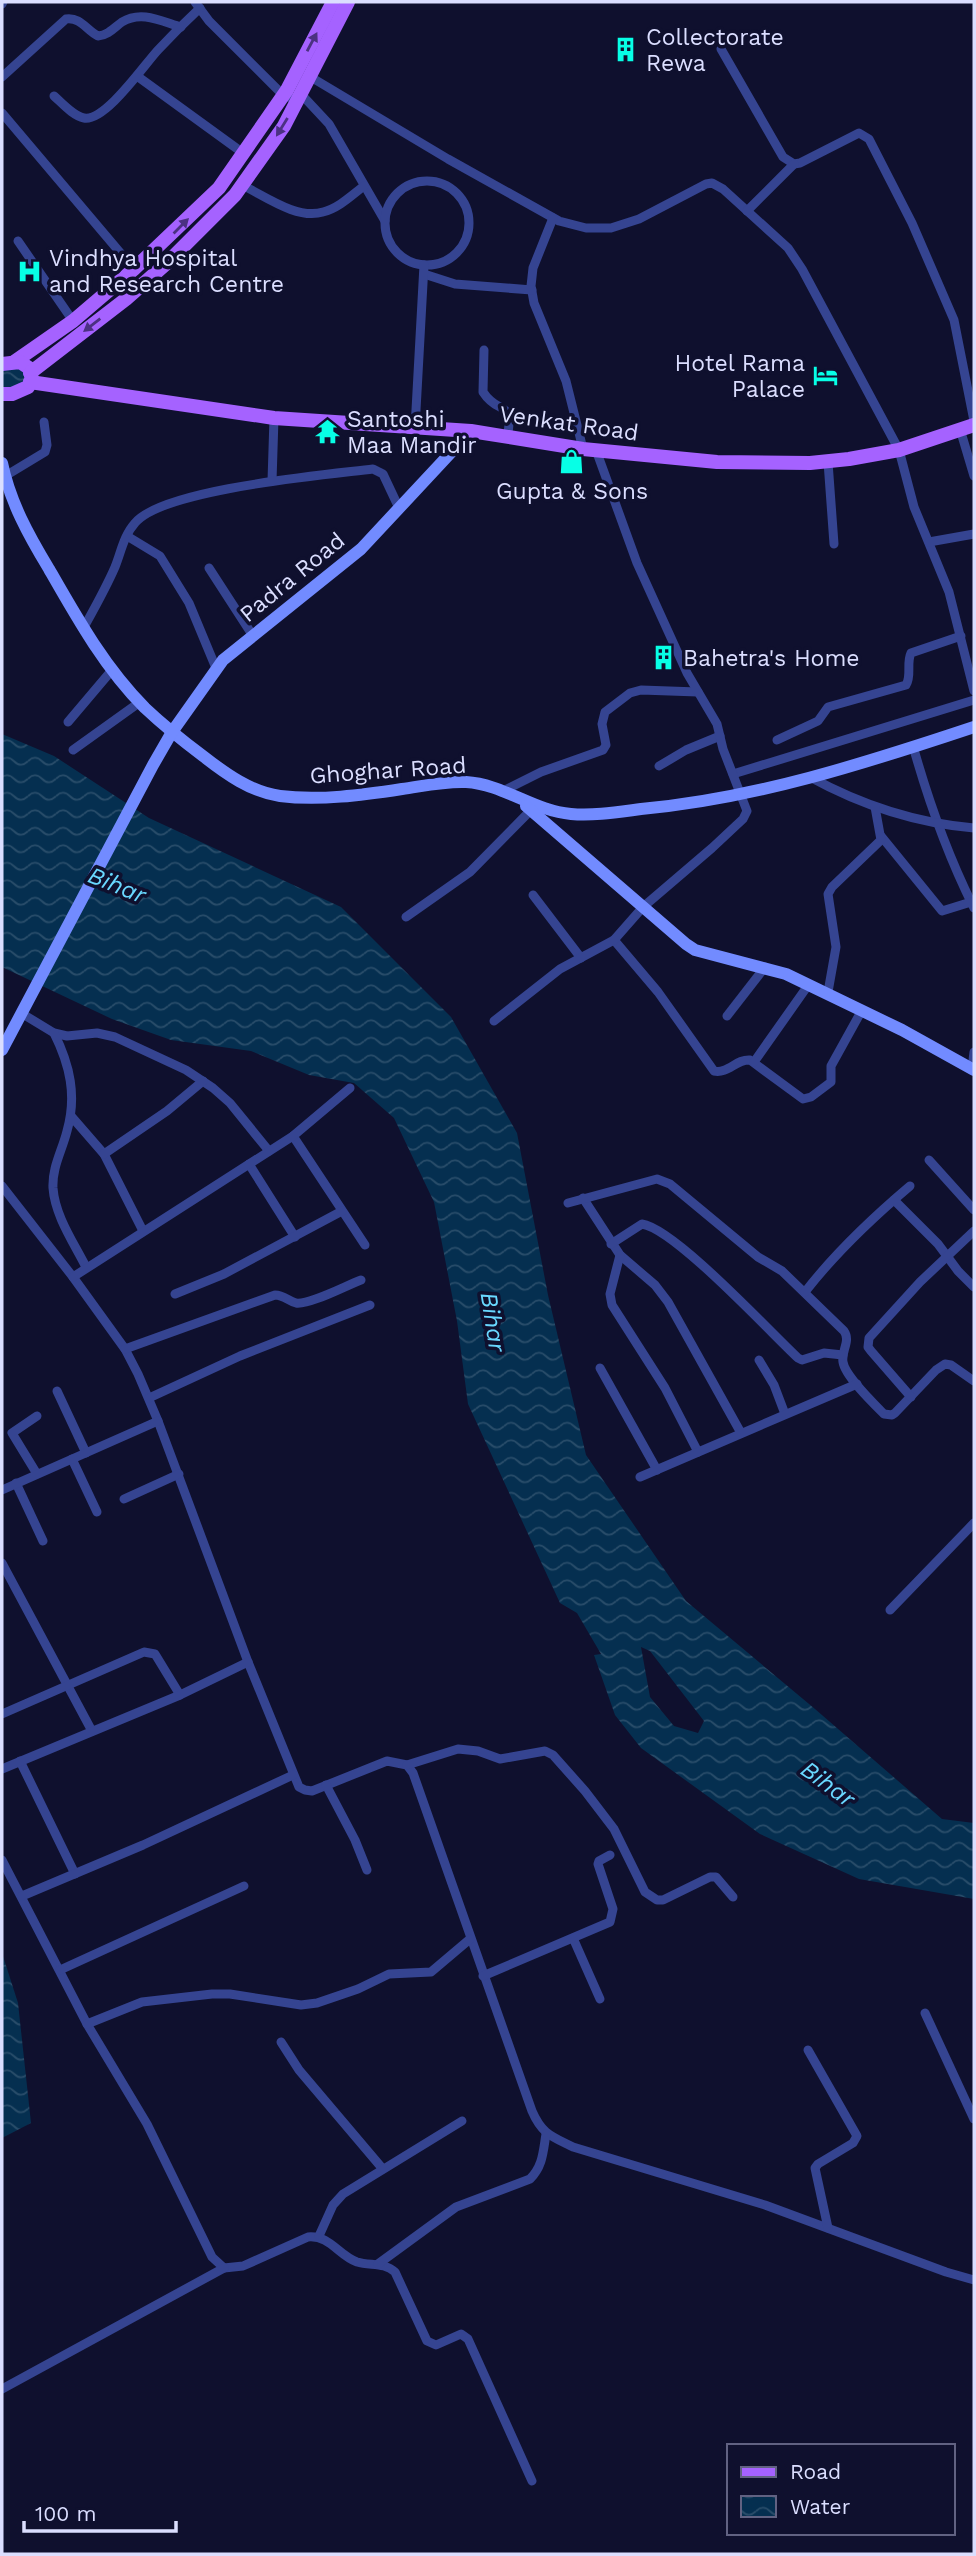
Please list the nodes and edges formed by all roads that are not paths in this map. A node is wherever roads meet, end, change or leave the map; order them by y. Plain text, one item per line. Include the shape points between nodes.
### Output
1 (333, 2) edge
2 (348, 2) edge
3 (197, 5) edge
4 (181, 27) junction
5 (721, 49) dead end
6 (136, 76) junction
7 (309, 76) junction
8 (2, 77) edge
9 (283, 95) junction
10 (54, 96) dead end
11 (299, 97) junction
12 (2, 113) edge
13 (243, 153) junction
14 (794, 164) junction
15 (242, 184) junction
16 (365, 186) junction
17 (747, 211) junction
18 (553, 218) junction
19 (385, 221) junction
20 (18, 241) dead end
21 (134, 269) junction
22 (424, 270) junction
23 (532, 290) junction
24 (73, 321) junction
25 (484, 350) dead end
26 (8, 363) edge
27 (30, 377) junction
28 (2, 394) edge
29 (274, 418) junction
30 (44, 422) dead end
31 (970, 425) edge
32 (415, 428) junction
33 (471, 432) junction
34 (508, 438) junction
35 (590, 450) junction
36 (899, 450) junction
37 (828, 462) junction
38 (3, 472) edge
39 (974, 476) edge
40 (272, 481) junction
41 (399, 508) junction
42 (974, 534) edge
43 (127, 536) junction
44 (929, 542) junction
45 (835, 544) dead end
46 (209, 568) dead end
47 (83, 629) junction
48 (253, 636) junction
49 (961, 636) junction
50 (216, 668) junction
51 (112, 670) junction
52 (974, 691) edge
53 (698, 692) junction
54 (974, 700) edge
55 (140, 702) junction
56 (68, 722) dead end
57 (974, 727) edge
58 (172, 732) junction
59 (720, 736) junction
60 (777, 740) dead end
61 (913, 746) junction
62 (73, 750) dead end
63 (660, 766) dead end
64 (733, 774) junction
65 (810, 777) junction
66 (501, 792) junction
67 (741, 794) junction
68 (519, 800) junction
69 (875, 807) junction
70 (531, 810) junction
71 (937, 823) junction
72 (974, 828) edge
73 (881, 836) junction
74 (533, 895) dead end
75 (973, 905) edge
76 (643, 907) junction
77 (406, 917) dead end
78 (614, 940) junction
79 (581, 958) junction
80 (765, 967) junction
81 (809, 984) junction
82 (828, 992) junction
83 (862, 1010) junction
84 (21, 1013) junction
85 (727, 1016) dead end
86 (494, 1021) dead end
87 (54, 1033) junction
88 (2, 1051) edge
89 (974, 1052) edge
90 (754, 1062) junction
91 (973, 1070) edge
92 (203, 1081) junction
93 (350, 1088) dead end
94 (71, 1116) junction
95 (293, 1136) junction
96 (269, 1151) junction
97 (103, 1154) junction
98 (929, 1160) dead end
99 (249, 1164) junction
100 (2, 1186) edge
101 (910, 1186) dead end
102 (583, 1199) junction
103 (894, 1200) junction
104 (568, 1203) dead end
105 (974, 1210) edge
106 (342, 1211) junction
107 (143, 1231) junction
108 (974, 1231) edge
109 (295, 1237) junction
110 (611, 1244) junction
111 (365, 1245) dead end
112 (620, 1255) junction
113 (947, 1256) junction
114 (86, 1267) junction
115 (73, 1277) junction
116 (361, 1280) dead end
117 (974, 1287) edge
118 (805, 1292) junction
119 (175, 1294) dead end
120 (370, 1305) dead end
121 (125, 1349) junction
122 (843, 1355) junction
123 (759, 1360) dead end
124 (600, 1368) dead end
125 (974, 1381) edge
126 (857, 1384) junction
127 (57, 1391) dead end
128 (911, 1397) junction
129 (149, 1398) junction
130 (785, 1414) junction
131 (37, 1416) dead end
132 (158, 1421) junction
133 (741, 1433) junction
134 (86, 1452) junction
135 (698, 1452) junction
136 (72, 1459) junction
137 (657, 1470) junction
138 (37, 1474) junction
139 (179, 1474) junction
140 (640, 1477) dead end
141 (16, 1483) junction
142 (2, 1490) edge
143 (124, 1499) dead end
144 (97, 1512) dead end
145 (974, 1523) edge
146 (43, 1541) dead end
147 (2, 1563) edge
148 (890, 1610) dead end
149 (248, 1662) junction
150 (68, 1685) junction
151 (180, 1695) junction
152 (2, 1714) edge
153 (92, 1731) junction
154 (20, 1761) junction
155 (407, 1765) junction
156 (2, 1769) edge
157 (293, 1775) junction
158 (326, 1785) junction
159 (610, 1855) dead end
160 (2, 1860) edge
161 (367, 1870) dead end
162 (75, 1874) junction
163 (244, 1886) dead end
164 (22, 1896) junction
165 (733, 1897) dead end
166 (573, 1938) junction
167 (470, 1939) junction
168 (60, 1970) junction
169 (483, 1976) junction
170 (600, 1999) dead end
171 (925, 2013) dead end
172 (87, 2024) junction
173 (281, 2042) dead end
174 (808, 2050) dead end
175 (974, 2119) edge
176 (462, 2121) dead end
177 (546, 2134) junction
178 (382, 2168) junction
179 (828, 2228) junction
180 (318, 2236) junction
181 (378, 2264) junction
182 (224, 2268) junction
183 (974, 2280) edge
184 (2, 2389) edge
185 (532, 2481) dead end

9 -> 1 main road
2 - 7 main road
3 - 4 street
3 - 9 street
4 - 6 street
4 - 8 street via 139,15 99,36 80,21 66,19
5 - 14 street via 783,157
6 - 10 street via 94,117 77,115
6 - 13 street
7 - 11 main road
7 - 18 street
9 - 11 street
9 - 13 main road
11 -> 15 main road
11 - 16 street via 329,124
12 - 21 street
21 -> 13 main road via 219,188
14 - 17 street
14 - 31 street via 855,134 869,139 954,320
15 - 16 street via 309,215 339,205
15 -> 27 main road via 168,262
16 - 19 street
17 - 18 street via 712,183 611,228 586,228
17 - 36 street via 788,248 802,268
18 - 23 street via 533,268
19 - 22 street via 387,237 396,251
19 - 22 street via 389,205 414,183 446,185 459,195 467,209 465,242 455,255
20 - 24 street
21 - 24 main road
22 - 23 street via 455,284
22 - 32 street
23 - 35 street
24 - 26 main road
25 - 34 street via 483,392 508,412
26 - 27 main road, Venkat Road via 20,362 29,368
27 - 28 main road via 28,387
27 - 29 main road, Venkat Road
29 - 32 main road, Venkat Road
29 - 40 street
30 - 38 street via 45,452
31 - 36 main road, Venkat Road
31 - 39 street
32 - 33 main road, Venkat Road
33 - 34 main road, Venkat Road
33 - 41 street, Padra Road
34 - 35 main road, Venkat Road
35 - 37 main road, Venkat Road via 717,462
35 - 53 street via 641,574
36 - 37 main road, Venkat Road
36 - 44 street
37 - 45 street
38 - 47 street, Ghoghar Road via 23,524
40 - 41 street via 378,470
40 - 43 street via 201,495 153,511 140,518
41 - 48 street, Padra Road via 360,550
42 - 44 street
43 - 47 street
43 - 50 street via 165,563
44 - 49 street
46 - 48 street
47 - 51 street, Ghoghar Road
48 - 50 street, Padra Road
49 - 52 street
49 - 60 street via 911,653 906,685 828,707 818,721
50 - 58 street, Padra Road
51 - 55 street, Ghoghar Road
51 - 56 street
53 - 59 street
53 - 66 street via 630,693 605,712 603,750
54 - 64 street
55 - 58 street, Ghoghar Road
55 - 62 street
57 - 61 street, Ghoghar Road
58 - 66 street, Ghoghar Road via 232,777 277,795 303,798 384,792 451,782 470,782
58 - 84 street, Padra Road
59 - 63 street
59 - 64 street
61 - 65 street, Ghoghar Road
61 - 71 street
64 - 67 street
65 - 67 street, Ghoghar Road
65 - 69 street
66 - 68 street, Ghoghar Road
67 - 68 street, Ghoghar Road via 676,806 573,815
67 - 76 street via 747,811 743,819
68 - 70 street
69 - 71 street
69 - 73 street
70 - 76 street
70 - 77 street via 470,873
71 - 72 street
71 - 75 street
73 - 75 street via 942,911
73 - 82 street via 828,894 836,947
74 - 79 street
76 - 78 street
76 - 80 street via 695,950
78 - 79 street
78 - 90 street via 658,992 711,1068 722,1072 741,1060
79 - 86 street via 554,973
80 - 81 street
80 - 85 street
81 - 82 street
81 - 90 street
82 - 83 street
83 - 90 street via 831,1066 831,1082 811,1097 799,1097
83 - 91 street
84 - 87 street
84 - 88 street, Padra Road
87 - 92 street via 115,1037
87 - 94 street via 69,1069
89 - 91 street
92 - 96 street via 230,1103
92 - 97 street
93 - 95 street
94 - 97 street
94 - 114 street via 53,1190 59,1213
95 - 96 street
95 - 106 street
96 - 99 street
97 - 107 street
98 - 105 street
99 - 107 street
99 - 109 street
100 - 115 street
101 - 103 street
102 - 104 street
102 - 110 street
102 - 118 street via 663,1180
103 - 113 street
103 - 118 street via 837,1253
106 - 109 street
106 - 111 street
107 - 114 street
108 - 113 street
109 - 119 street
110 - 112 street
110 - 122 street via 642,1224 651,1226 687,1251 798,1358
112 - 133 street via 668,1302
112 - 135 street via 610,1294 612,1305 665,1388
113 - 117 street
113 - 128 street via 869,1338 871,1351
114 - 115 street
115 - 121 street
116 - 121 street via 298,1303 275,1295
118 - 122 street via 847,1335
120 - 129 street
121 - 129 street
122 - 126 street via 845,1369
123 - 130 street
124 - 137 street
125 - 128 street via 945,1364
126 - 128 street via 888,1415
126 - 130 street
127 - 134 street
129 - 132 street
130 - 133 street
131 - 138 street via 12,1433
132 - 134 street
132 - 139 street
133 - 135 street
134 - 136 street
135 - 137 street
136 - 138 street
136 - 144 street
137 - 140 street
138 - 141 street
139 - 143 street
139 - 149 street
141 - 142 street
141 - 146 street
145 - 148 street
147 - 150 street
149 - 151 street
149 - 157 street
150 - 151 street via 150,1652 159,1658
150 - 152 street
150 - 153 street
151 - 153 street
153 - 154 street
154 - 156 street
154 - 162 street
155 - 158 street via 387,1762
155 - 165 street via 458,1749 500,1759 545,1751 614,1829 650,1897 663,1900 710,1877 716,1877
155 - 167 street
157 - 158 street via 305,1790
157 - 162 street
158 - 161 street
159 - 166 street via 598,1864 613,1918
160 - 164 street
162 - 164 street
163 - 168 street
164 - 168 street
166 - 169 street
166 - 170 street
167 - 169 street
167 - 172 street via 431,1972 389,1974 317,2003 212,1994 142,2002
168 - 172 street
169 - 177 street via 532,2111
171 - 175 street
172 - 182 street via 147,2124 212,2257
173 - 178 street
174 - 179 street via 857,2136 815,2168
176 - 178 street
177 - 179 street via 573,2147
177 - 181 street via 542,2164 530,2179 456,2207
178 - 180 street via 337,2200
179 - 183 street
180 - 181 street via 356,2261
180 - 182 street via 308,2236 243,2266
181 - 185 street via 395,2272 427,2341 436,2345 461,2334 468,2339
182 - 184 street

